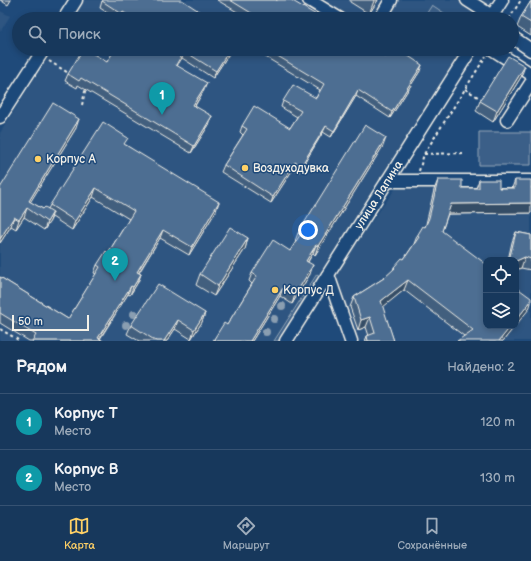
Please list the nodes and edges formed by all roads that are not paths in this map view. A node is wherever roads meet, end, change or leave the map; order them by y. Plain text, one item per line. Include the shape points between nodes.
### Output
1 (76, 0) edge
2 (309, 0) edge
3 (391, 0) edge
4 (467, 0) edge
5 (502, 0) edge
6 (68, 12) edge
7 (329, 12) edge
8 (384, 12) edge
9 (484, 12) edge
10 (494, 12) edge
11 (519, 42) edge
12 (531, 50) edge
13 (45, 56) edge
14 (467, 56) edge
15 (497, 56) edge
16 (531, 74) edge
17 (531, 83) edge
18 (0, 117) edge
19 (507, 120) dead end
20 (531, 180) edge
21 (387, 181) junction
22 (328, 275) junction
23 (286, 341) edge
24 (351, 341) edge

1 - 6 street
2 - 7 street
3 - 8 street
4 - 9 street
5 - 10 street
11 - 12 street
13 - 18 street
14 - 21 street, улица Лапина
15 - 16 street
17 - 19 street
20 - 21 street
21 - 22 street, улица Лапина
22 - 23 street, улица Лапина
22 - 24 street

